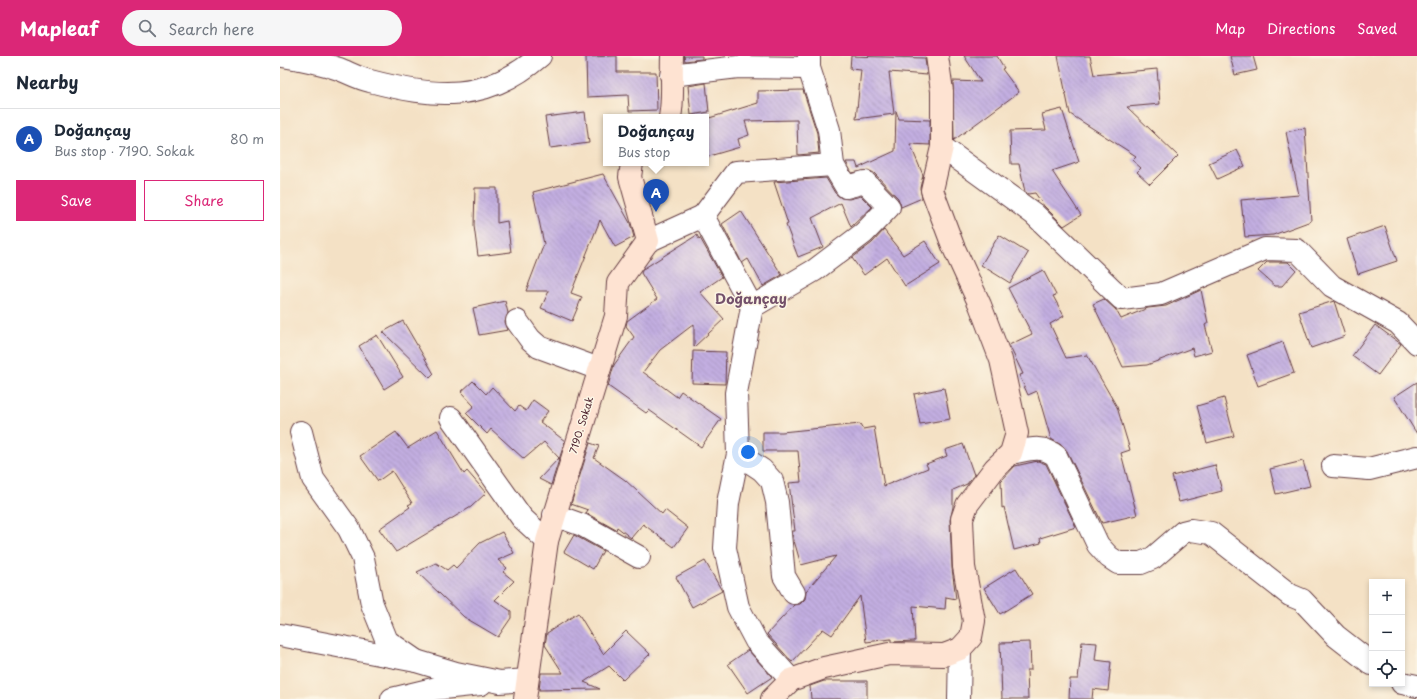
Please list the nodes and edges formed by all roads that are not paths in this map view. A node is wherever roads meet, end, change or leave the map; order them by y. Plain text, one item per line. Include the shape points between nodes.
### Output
1 (282, 56) edge
2 (540, 56) edge
3 (937, 56) edge
4 (809, 62) edge
5 (671, 65) edge
6 (671, 114) edge
7 (942, 147) junction
8 (833, 165) junction
9 (632, 166) edge
10 (703, 216) junction
11 (648, 241) junction
12 (752, 307) junction
13 (517, 321) dead end
14 (1417, 343) edge
15 (599, 368) junction
16 (451, 418) dead end
17 (301, 432) dead end
18 (1011, 453) junction
19 (738, 454) junction
20 (1417, 457) edge
21 (1333, 466) dead end
22 (554, 514) junction
23 (546, 540) junction
24 (639, 557) dead end
25 (794, 593) dead end
26 (280, 635) edge
27 (960, 649) junction
28 (416, 661) junction
29 (1369, 662) edge
30 (500, 682) junction
31 (1405, 684) edge
32 (1417, 686) edge
33 (526, 690) edge
34 (779, 693) edge
35 (392, 699) edge
36 (959, 699) edge

1 - 2 street via 338,69 369,81 426,93 465,93 489,87
3 - 7 street via 942,91
4 - 5 street via 738,67
4 - 8 street via 829,130
5 - 6 street via 673,102
7 - 14 street via 1034,214 1122,299 1161,294 1265,248 1297,250 1332,286 1398,323
7 - 18 street via 932,190 1001,360 1017,433
8 - 10 street via 736,172
8 - 12 street via 846,187 865,182 889,207 864,233 815,270
9 - 11 street via 630,177
10 - 11 street
10 - 12 street
11 - 15 street, 7190. Sokak via 618,283 616,316
12 - 19 street via 736,393
13 - 15 street via 539,347
15 - 22 street, 7190. Sokak
16 - 23 street via 522,518
17 - 28 street via 313,478 349,529 363,558 372,604 387,641
18 - 27 street via 995,468 967,504 962,519 964,567 974,621 971,637
18 - 29 street via 1040,448 1056,456 1098,546 1118,563 1141,563 1153,558 1183,532 1191,530 1211,533 1290,595 1302,600 1336,636
19 - 25 street via 762,470 772,481 777,502 784,576
19 - 34 street via 728,503 725,548 738,607
20 - 21 street via 1369,469
22 - 23 street, 7190. Sokak
22 - 24 street via 582,525
23 - 33 street, 7190. Sokak
26 - 28 street
27 - 34 street via 944,655 889,654 824,668
27 - 36 street
28 - 30 street
30 - 33 street
30 - 35 street via 434,689
31 - 32 street

